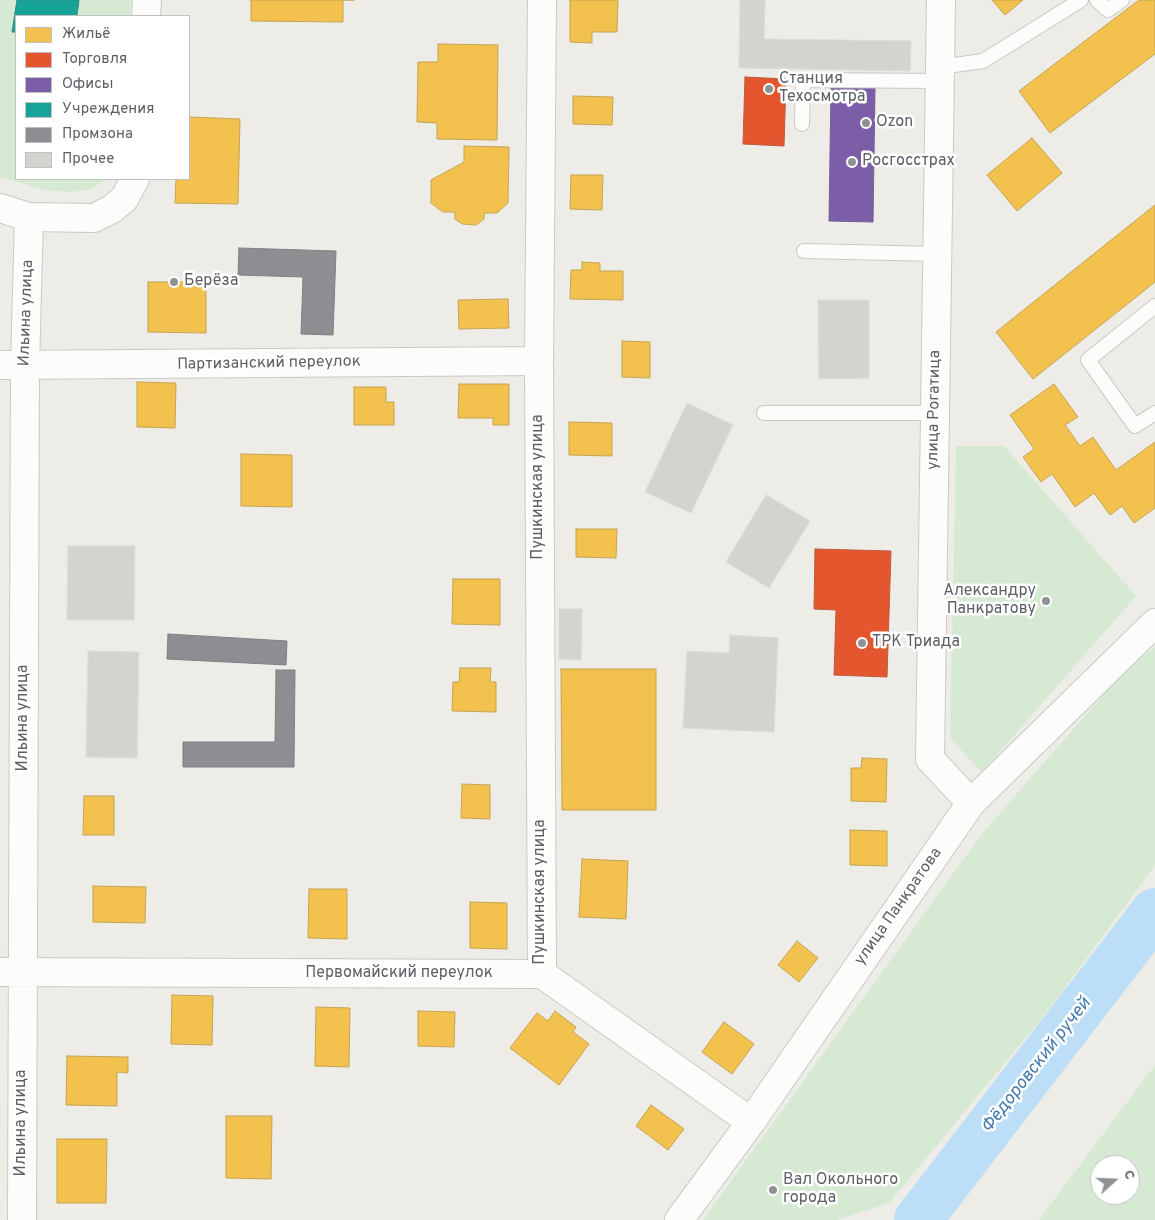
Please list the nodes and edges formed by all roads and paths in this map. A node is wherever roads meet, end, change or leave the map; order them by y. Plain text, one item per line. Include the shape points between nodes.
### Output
1 (147, 0) edge
2 (542, 0) edge
3 (940, 0) edge
4 (1082, 0) edge
5 (1097, 0) edge
6 (1122, 0) edge
7 (146, 15) edge
8 (939, 74) junction
9 (802, 124) dead end
10 (134, 180) edge
11 (0, 208) edge
12 (30, 217) junction
13 (804, 251) dead end
14 (936, 254) junction
15 (1155, 306) edge
16 (539, 361) junction
17 (13, 366) edge
18 (764, 413) dead end
19 (935, 413) junction
20 (1155, 413) edge
21 (1155, 623) edge
22 (971, 803) junction
23 (11, 972) edge
24 (542, 974) junction
25 (751, 1122) junction
26 (22, 1220) edge
27 (678, 1220) edge

1 - 7 street
2 - 16 street, Пушкинская улица
3 - 8 street, улица Рогатица
4 - 8 lane via 983,61
5 - 6 lane via 1108,10
8 - 9 lane via 803,80
8 - 14 street, улица Рогатица
10 - 12 street via 124,198 94,218
11 - 12 street
12 - 17 street, Ильина улица
13 - 14 lane
14 - 19 street, улица Рогатица
15 - 20 lane via 1088,360 1135,426
16 - 17 street, Партизанский переулок
16 - 24 street, Пушкинская улица
17 - 23 street, Ильина улица
18 - 19 lane
19 - 22 street, улица Рогатица via 930,760
21 - 22 street, улица Панкратова
22 - 25 street, улица Панкратова
23 - 24 street, Первомайский переулок
23 - 26 street, Ильина улица
24 - 25 street
25 - 27 street, улица Панкратова

